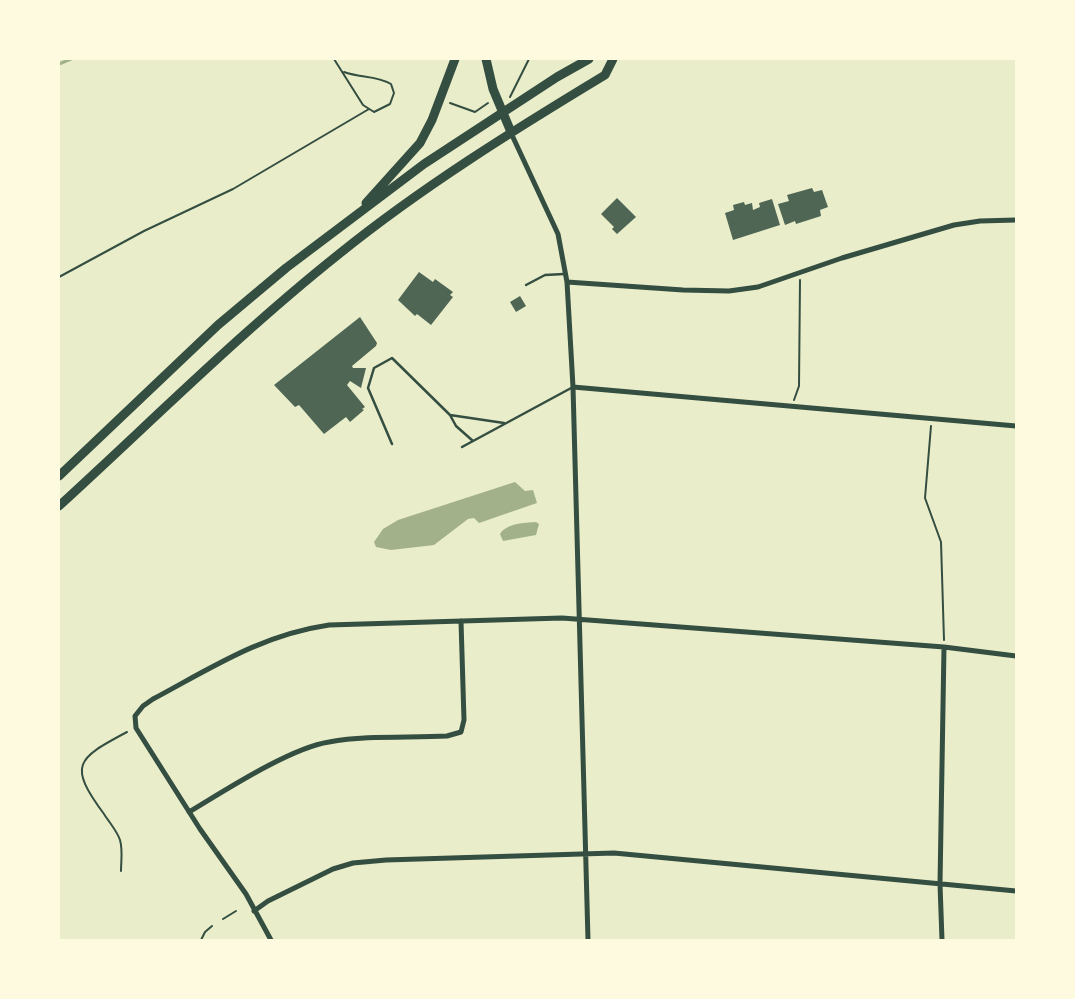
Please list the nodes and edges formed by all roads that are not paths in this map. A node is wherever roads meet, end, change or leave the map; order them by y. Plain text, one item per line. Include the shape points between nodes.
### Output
1 (455, 59) edge
2 (486, 59) edge
3 (589, 59) edge
4 (614, 59) edge
5 (502, 113) junction
6 (511, 132) junction
7 (355, 217) junction
8 (1016, 220) edge
9 (566, 273) junction
10 (566, 282) junction
11 (526, 285) dead end
12 (573, 387) junction
13 (450, 415) junction
14 (504, 423) junction
15 (1016, 426) edge
16 (472, 441) junction
17 (392, 444) dead end
18 (462, 447) dead end
19 (59, 476) edge
20 (59, 506) edge
21 (580, 619) junction
22 (462, 621) junction
23 (944, 648) junction
24 (1016, 656) edge
25 (189, 812) junction
26 (585, 855) junction
27 (940, 884) junction
28 (1016, 891) edge
29 (254, 911) junction
30 (271, 940) edge
31 (588, 940) edge
32 (942, 940) edge

1 - 7 main road via 420,143
2 - 5 main road
3 - 5 main road
4 - 6 main road via 605,75
5 - 6 main road
5 - 7 main road via 424,164
6 - 9 street via 558,234
6 - 20 main road via 406,203 301,284
7 - 19 main road via 286,268 218,325
8 - 10 street via 954,225 842,258 758,288 729,291
9 - 10 street
9 - 11 lane via 545,275
10 - 12 street
12 - 14 lane
12 - 15 street
12 - 21 street
13 - 14 lane
13 - 16 lane via 456,426
13 - 17 lane via 392,358 374,368 368,388
14 - 16 lane
16 - 18 lane
21 - 22 street
21 - 23 street
21 - 26 street
22 - 25 street via 464,720 461,732 447,736 327,742 283,759
22 - 25 street via 356,624 298,630 251,646 143,706 135,716 136,728
23 - 24 street
23 - 27 street
25 - 29 street via 246,894
26 - 27 street via 614,853
26 - 29 street via 353,863 323,873
26 - 31 street
27 - 28 street
27 - 32 street
29 - 30 street

